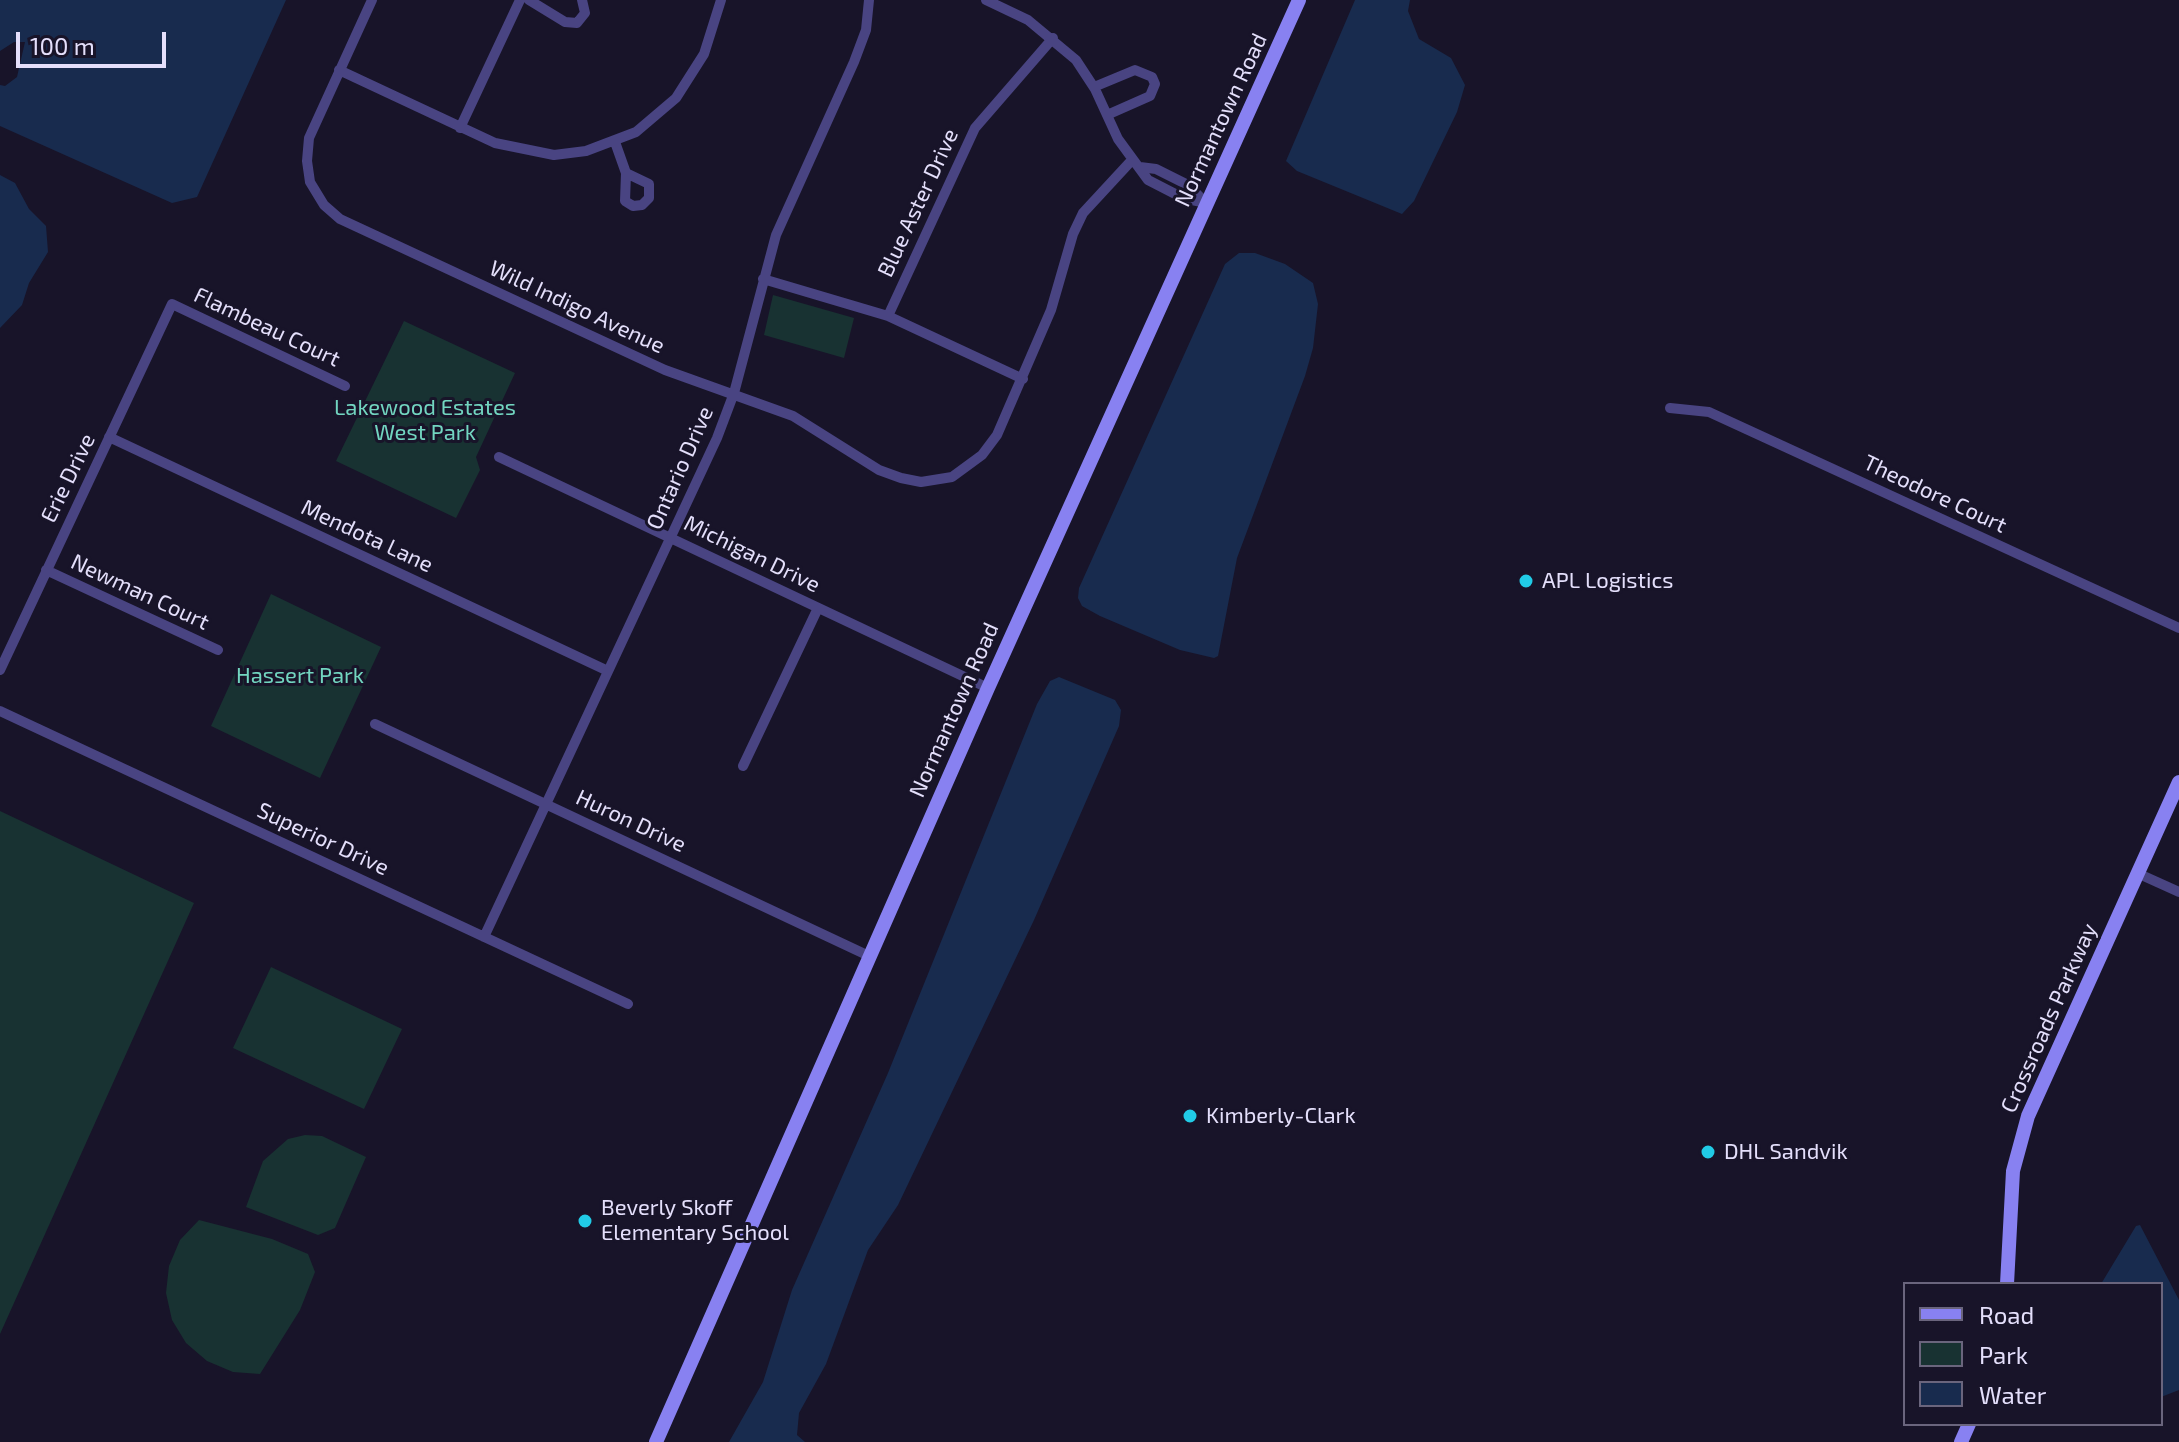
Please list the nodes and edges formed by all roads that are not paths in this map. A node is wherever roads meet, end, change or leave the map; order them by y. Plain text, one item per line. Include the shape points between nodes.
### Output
1 (372, 0) edge
2 (520, 0) edge
3 (529, 0) edge
4 (582, 0) edge
5 (721, 0) edge
6 (869, 0) edge
7 (986, 0) edge
8 (1299, 0) edge
9 (1053, 38) junction
10 (339, 70) junction
11 (1094, 87) junction
12 (1107, 115) junction
13 (460, 128) junction
14 (615, 142) junction
15 (1136, 164) junction
16 (626, 173) dead end
17 (1206, 203) junction
18 (763, 279) junction
19 (172, 304) joint
20 (888, 316) junction
21 (1023, 379) junction
22 (345, 386) dead end
23 (734, 393) junction
24 (1670, 408) dead end
25 (109, 437) junction
26 (499, 457) dead end
27 (671, 537) junction
28 (46, 570) junction
29 (818, 608) junction
30 (2179, 628) edge
31 (218, 650) dead end
32 (0, 670) edge
33 (608, 671) junction
34 (988, 688) junction
35 (0, 711) edge
36 (375, 724) dead end
37 (743, 766) dead end
38 (2179, 782) edge
39 (547, 803) junction
40 (2137, 873) junction
41 (2179, 892) edge
42 (484, 937) junction
43 (869, 956) junction
44 (628, 1004) dead end
45 (2007, 1282) edge
46 (656, 1442) edge

1 - 10 street, Wild Indigo Avenue
2 - 13 street
3 - 4 street via 565,22 577,23 585,13
5 - 14 street via 704,54 676,98 656,118
6 - 18 street, Ontario Drive via 866,30 776,235
7 - 9 street
8 - 17 street, Normantown Road
9 - 11 street
9 - 20 street, Blue Aster Drive via 975,128
10 - 13 street
10 - 23 street, Wild Indigo Avenue via 309,138 307,161 317,193 340,219 665,370
11 - 12 street
11 - 12 street via 1135,70 1152,77 1150,96
12 - 15 street
13 - 14 street via 495,143 554,155
14 - 16 street
15 - 17 street via 1148,180
15 - 21 street via 1083,213
17 - 34 street, Normantown Road
18 - 20 street
18 - 23 street, Ontario Drive
19 - 22 street, Flambeau Court
19 - 25 street, Erie Drive
20 - 21 street
21 - 23 street, Wild Indigo Avenue via 982,455 952,477 921,482 890,474 793,416
23 - 27 street, Ontario Drive
24 - 30 street, Theodore Court via 1709,412
25 - 28 street, Erie Drive
25 - 33 street, Mendota Lane
26 - 27 street, Michigan Drive
27 - 29 street, Michigan Drive
27 - 33 street, Ontario Drive
28 - 31 street, Newman Court
28 - 32 street, Erie Drive
29 - 34 street, Michigan Drive
29 - 37 street
33 - 39 street, Ontario Drive
34 - 43 street, Normantown Road
35 - 42 street, Superior Drive
36 - 39 street, Huron Drive
38 - 40 street, Crossroads Parkway
39 - 42 street, Ontario Drive
39 - 43 street, Huron Drive
40 - 41 street
40 - 45 street, Crossroads Parkway via 2028,1116 2013,1171
42 - 44 street, Superior Drive
43 - 46 street, Normantown Road

